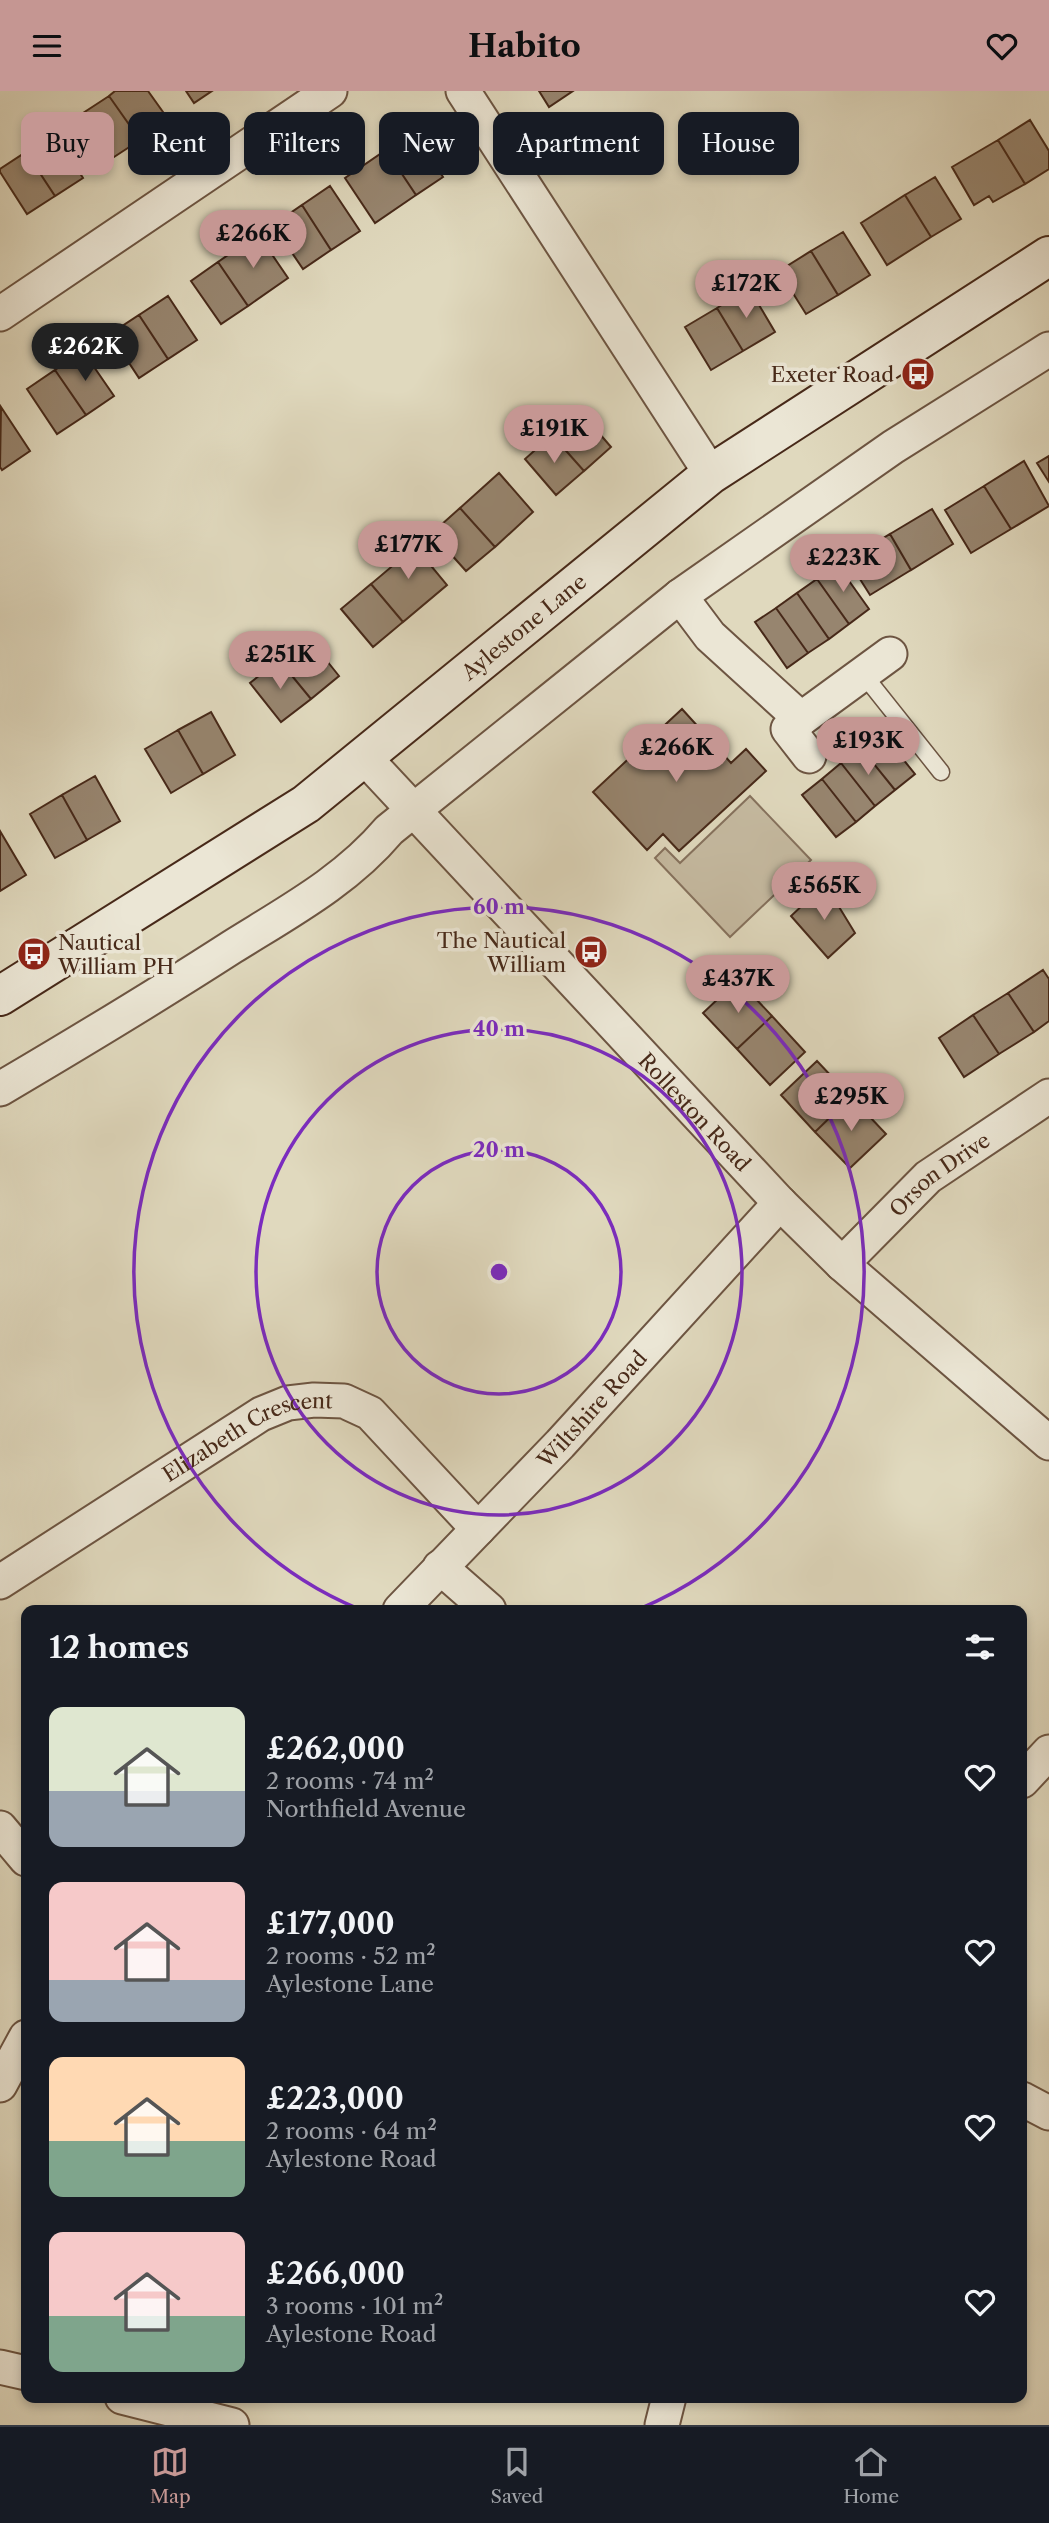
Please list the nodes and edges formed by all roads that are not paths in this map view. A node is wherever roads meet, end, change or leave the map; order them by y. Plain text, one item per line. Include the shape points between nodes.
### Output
1 (330, 91) edge
2 (463, 91) edge
3 (1049, 255) edge
4 (0, 314) edge
5 (1049, 349) edge
6 (711, 474) junction
7 (680, 596) junction
8 (890, 654) dead end
9 (863, 674) junction
10 (802, 719) junction
11 (809, 756) dead end
12 (364, 757) junction
13 (941, 772) dead end
14 (414, 812) junction
15 (0, 996) edge
16 (0, 1089) edge
17 (1049, 1096) edge
18 (780, 1203) junction
19 (842, 1264) junction
20 (1049, 1443) edge
21 (478, 1529) junction
22 (440, 1567) junction
23 (0, 1582) edge
24 (405, 1605) edge
25 (483, 1605) edge
26 (1049, 1752) edge
27 (1027, 1776) edge
28 (0, 1828) edge
29 (21, 1853) edge
30 (21, 2046) edge
31 (0, 2085) edge
32 (1027, 2102) edge
33 (1049, 2113) edge
34 (0, 2367) edge
35 (21, 2372) edge
36 (146, 2403) edge
37 (668, 2403) edge
38 (232, 2425) edge
39 (662, 2425) edge

1 - 4 street
2 - 6 street
3 - 6 main road, Aylestone Lane
5 - 7 street via 893,447
6 - 12 main road, Aylestone Lane
7 - 10 street via 710,636
7 - 14 street
8 - 9 street
9 - 10 street
9 - 13 lane
10 - 11 street via 788,729
12 - 14 street, Rolleston Road
12 - 15 main road, Aylestone Lane via 258,837
14 - 16 street via 330,886
14 - 18 street, Rolleston Road
17 - 19 street, Orson Drive via 928,1177
18 - 19 street, Rolleston Road
18 - 21 street, Wiltshire Road
19 - 20 street, Rolleston Road
21 - 22 street, Wiltshire Road
21 - 23 street, Elizabeth Crescent via 370,1413 344,1401 314,1400 288,1403 261,1414
22 - 24 street, Wiltshire Road
22 - 25 street
26 - 27 street
28 - 29 street
30 - 31 street
32 - 33 street
34 - 35 street
36 - 38 street
37 - 39 street

